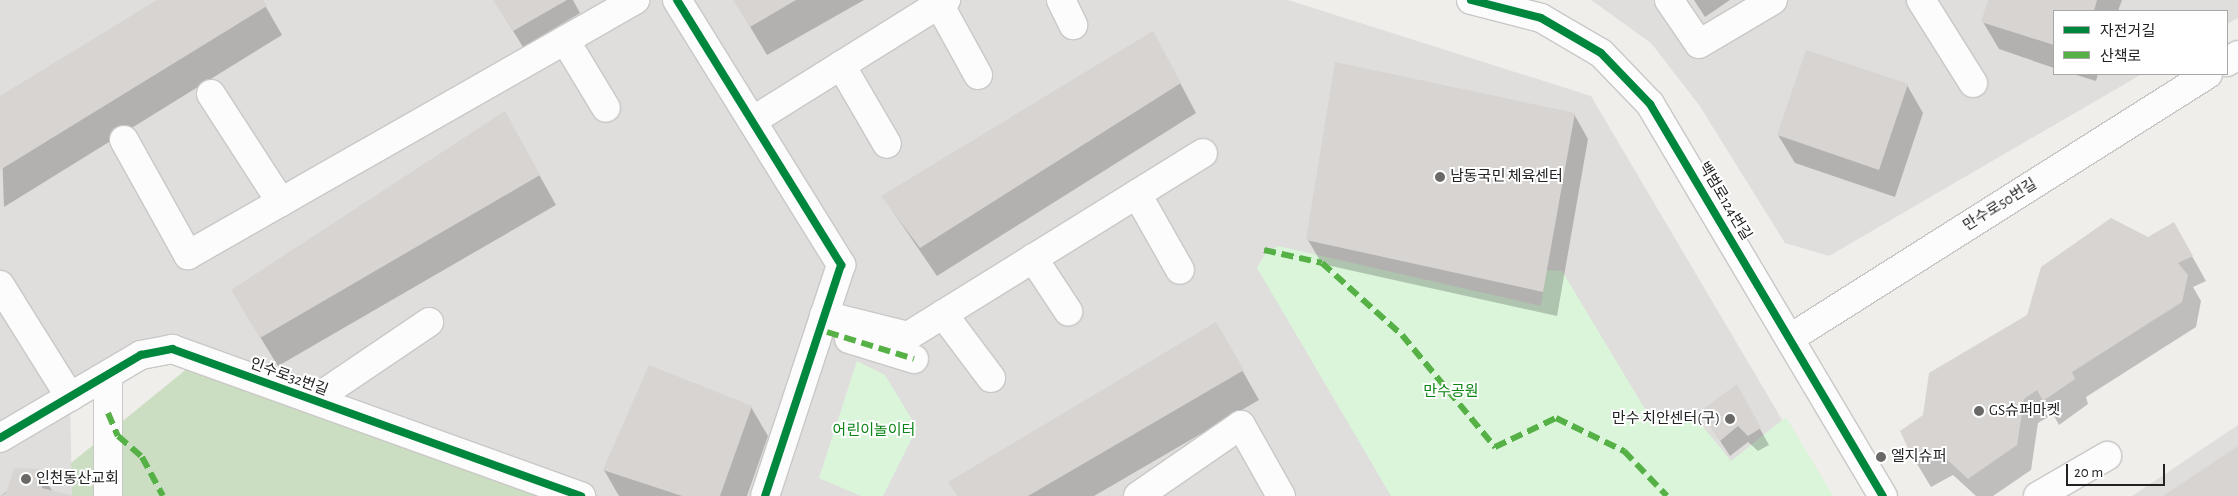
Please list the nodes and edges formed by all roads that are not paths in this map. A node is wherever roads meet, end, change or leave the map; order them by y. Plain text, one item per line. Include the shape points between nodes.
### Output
1 (635, 0) edge
2 (677, 0) edge
3 (1061, 0) edge
4 (1471, 0) edge
5 (1669, 0) edge
6 (1773, 0) edge
7 (1921, 0) edge
8 (942, 2) edge
9 (1073, 25) dead end
10 (565, 40) junction
11 (841, 65) junction
12 (978, 75) dead end
13 (2206, 75) edge
14 (1973, 83) dead end
15 (211, 94) dead end
16 (606, 108) dead end
17 (752, 121) junction
18 (124, 140) dead end
19 (887, 144) dead end
20 (1203, 152) dead end
21 (1137, 194) junction
22 (281, 202) junction
23 (1033, 258) junction
24 (1180, 270) dead end
25 (0, 285) edge
26 (1068, 311) dead end
27 (944, 314) junction
28 (429, 322) dead end
29 (826, 324) junction
30 (1792, 337) junction
31 (914, 360) dead end
32 (108, 375) junction
33 (991, 378) dead end
34 (70, 397) junction
35 (314, 400) junction
36 (0, 438) edge
37 (2108, 456) dead end
38 (1148, 493) edge
39 (108, 496) edge
40 (582, 496) edge
41 (765, 496) edge
42 (1281, 496) edge
43 (1883, 496) edge
44 (2038, 496) edge

1 - 10 street
2 - 17 street
3 - 9 street
4 - 30 street, 백범로124번길 via 1541,18 1601,53 1644,98
5 - 6 street via 1699,44
7 - 14 street
8 - 11 street
8 - 12 street
10 - 16 street
10 - 22 street
11 - 17 street
11 - 19 street
13 - 30 street, 만수로50번길
15 - 22 street
17 - 29 street via 841,265
18 - 22 street via 188,255
20 - 21 street
21 - 23 street
21 - 24 street
23 - 26 street
23 - 27 street
25 - 34 street
27 - 29 street via 908,336
27 - 33 street
28 - 35 street
29 - 31 street
29 - 41 street
30 - 43 street, 백범로124번길
32 - 34 street, 인수로32번길
32 - 35 street, 인수로32번길 via 141,355 172,349
32 - 39 street
34 - 36 street, 인수로32번길
35 - 40 street, 인수로32번길
37 - 44 street
38 - 42 street via 1240,424

